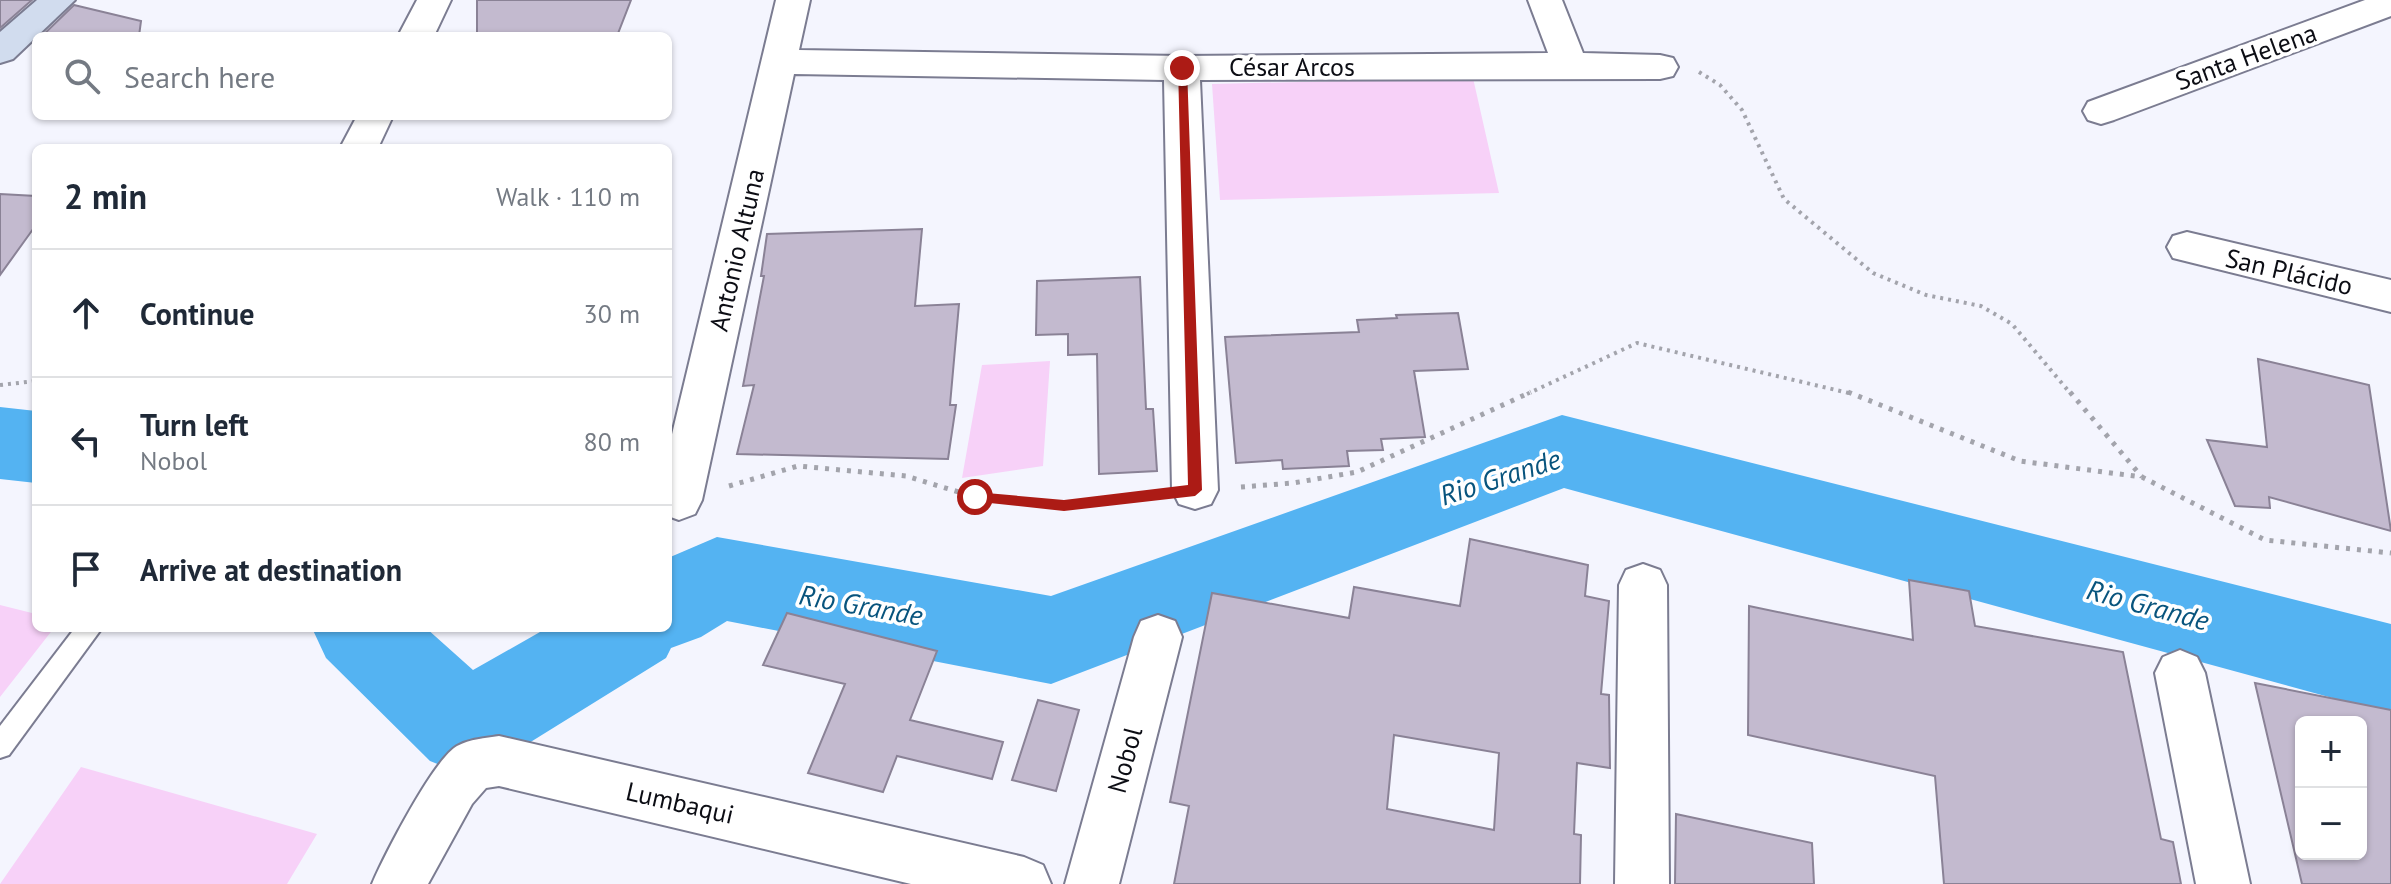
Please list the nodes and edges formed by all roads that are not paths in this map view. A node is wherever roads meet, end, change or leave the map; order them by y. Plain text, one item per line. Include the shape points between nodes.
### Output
1 (58, 0) edge
2 (434, 0) edge
3 (793, 0) edge
4 (1545, 0) edge
5 (2391, 3) edge
6 (418, 32) edge
7 (0, 51) edge
8 (780, 62) junction
9 (1570, 65) junction
10 (1660, 67) road end
11 (1182, 68) junction
12 (2101, 111) dead end
13 (373, 120) edge
14 (361, 144) edge
15 (2187, 247) dead end
16 (2391, 296) edge
17 (1195, 490) road end
18 (679, 500) road end
19 (1643, 585) dead end
20 (87, 632) edge
21 (1158, 637) dead end
22 (2180, 673) dead end
23 (0, 746) edge
24 (399, 884) edge
25 (1024, 884) edge
26 (1092, 884) edge
27 (1642, 884) edge
28 (2223, 884) edge

1 - 7 street
2 - 6 street
3 - 8 street, Antonio Altuna
4 - 9 street
5 - 12 street, Santa Helena
8 - 11 street, César Arcos
8 - 18 street, Antonio Altuna
9 - 10 street, César Arcos
9 - 11 street, César Arcos
11 - 17 street
13 - 14 street
15 - 16 street, San Plácido
19 - 27 street
20 - 23 lane
21 - 26 street, Nobol
22 - 28 street
24 - 25 street, Lumbaqui via 454,786 472,765 499,761

